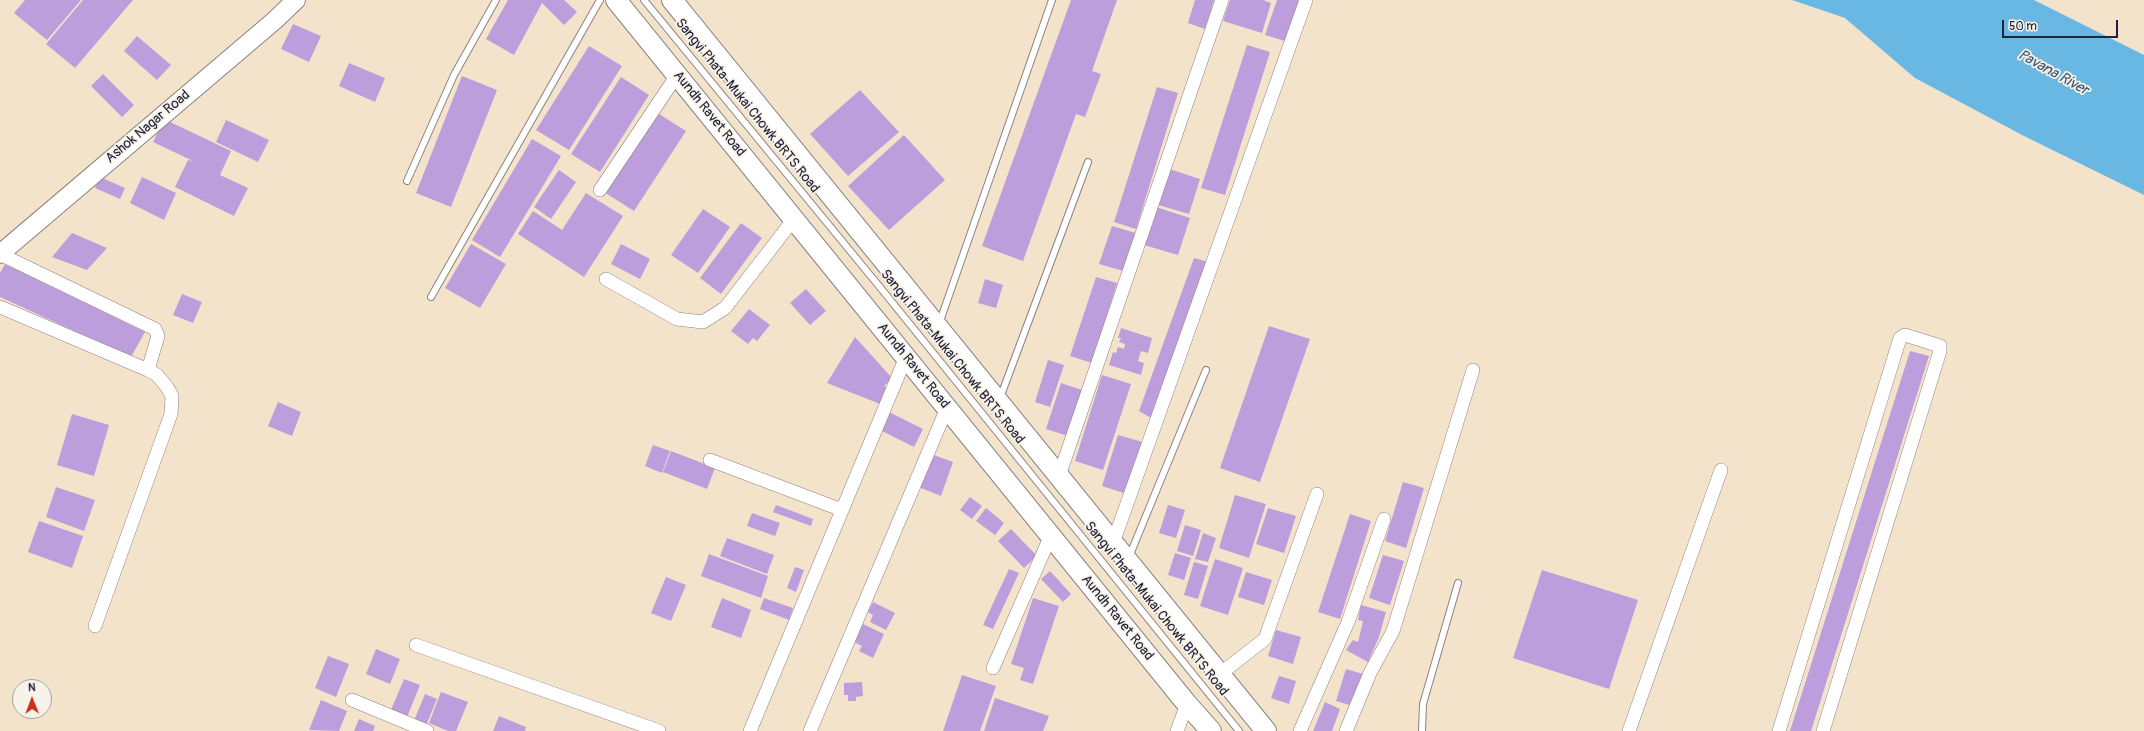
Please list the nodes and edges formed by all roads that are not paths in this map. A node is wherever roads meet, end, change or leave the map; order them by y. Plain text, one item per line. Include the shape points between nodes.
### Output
1 (296, 0) edge
2 (496, 0) edge
3 (600, 0) edge
4 (616, 0) edge
5 (644, 0) edge
6 (672, 0) edge
7 (1052, 0) edge
8 (1222, 0) edge
9 (1306, 0) edge
10 (677, 75) junction
11 (1088, 162) dead end
12 (407, 181) dead end
13 (600, 190) dead end
14 (794, 219) junction
15 (0, 254) edge
16 (606, 279) dead end
17 (431, 297) dead end
18 (0, 307) edge
19 (938, 327) junction
20 (906, 357) junction
21 (148, 370) junction
22 (1206, 370) dead end
23 (1473, 370) dead end
24 (998, 402) junction
25 (947, 408) junction
26 (710, 460) dead end
27 (1721, 470) dead end
28 (1059, 476) junction
29 (1317, 494) dead end
30 (842, 510) junction
31 (1384, 519) dead end
32 (1051, 535) junction
33 (1113, 543) junction
34 (1128, 560) junction
35 (1458, 582) dead end
36 (96, 626) dead end
37 (416, 646) dead end
38 (994, 668) dead end
39 (1220, 674) junction
40 (352, 700) dead end
41 (1187, 704) junction
42 (427, 731) edge
43 (659, 731) edge
44 (750, 731) edge
45 (810, 731) edge
46 (1177, 731) edge
47 (1211, 731) edge
48 (1239, 731) edge
49 (1266, 731) edge
50 (1300, 731) edge
51 (1346, 731) edge
52 (1422, 731) edge
53 (1629, 731) edge
54 (1779, 731) edge
55 (1823, 731) edge

1 - 15 street, Ashok Nagar Road
2 - 12 lane via 454,75
3 - 17 lane
4 - 10 main road, Aundh Ravet Road
5 - 48 lane, Sangvi Phata-Mukai Chowk BRTS Road
6 - 19 main road
7 - 19 lane
8 - 28 street
9 - 33 street
10 - 13 street
10 - 14 main road, Aundh Ravet Road
11 - 24 lane
14 - 16 street via 725,308 703,322 677,319
14 - 20 main road, Aundh Ravet Road
15 - 21 street via 155,329 158,336
18 - 21 street
19 - 24 main road
20 - 25 main road, Aundh Ravet Road
20 - 30 street
21 - 36 street via 157,375 172,396 171,414
22 - 34 lane
23 - 51 street via 1393,631 1370,673
24 - 28 main road
25 - 32 main road, Aundh Ravet Road
25 - 45 street
26 - 30 street
27 - 53 street
28 - 33 main road
29 - 39 street via 1265,639
30 - 44 street
31 - 50 street via 1348,622
32 - 38 street
32 - 41 main road, Aundh Ravet Road
33 - 34 main road
34 - 39 main road
35 - 52 lane via 1422,704
37 - 43 street
39 - 49 main road
40 - 42 street
41 - 46 street
41 - 47 main road, Aundh Ravet Road
54 - 55 street via 1900,338 1905,335 1940,346 1940,351

